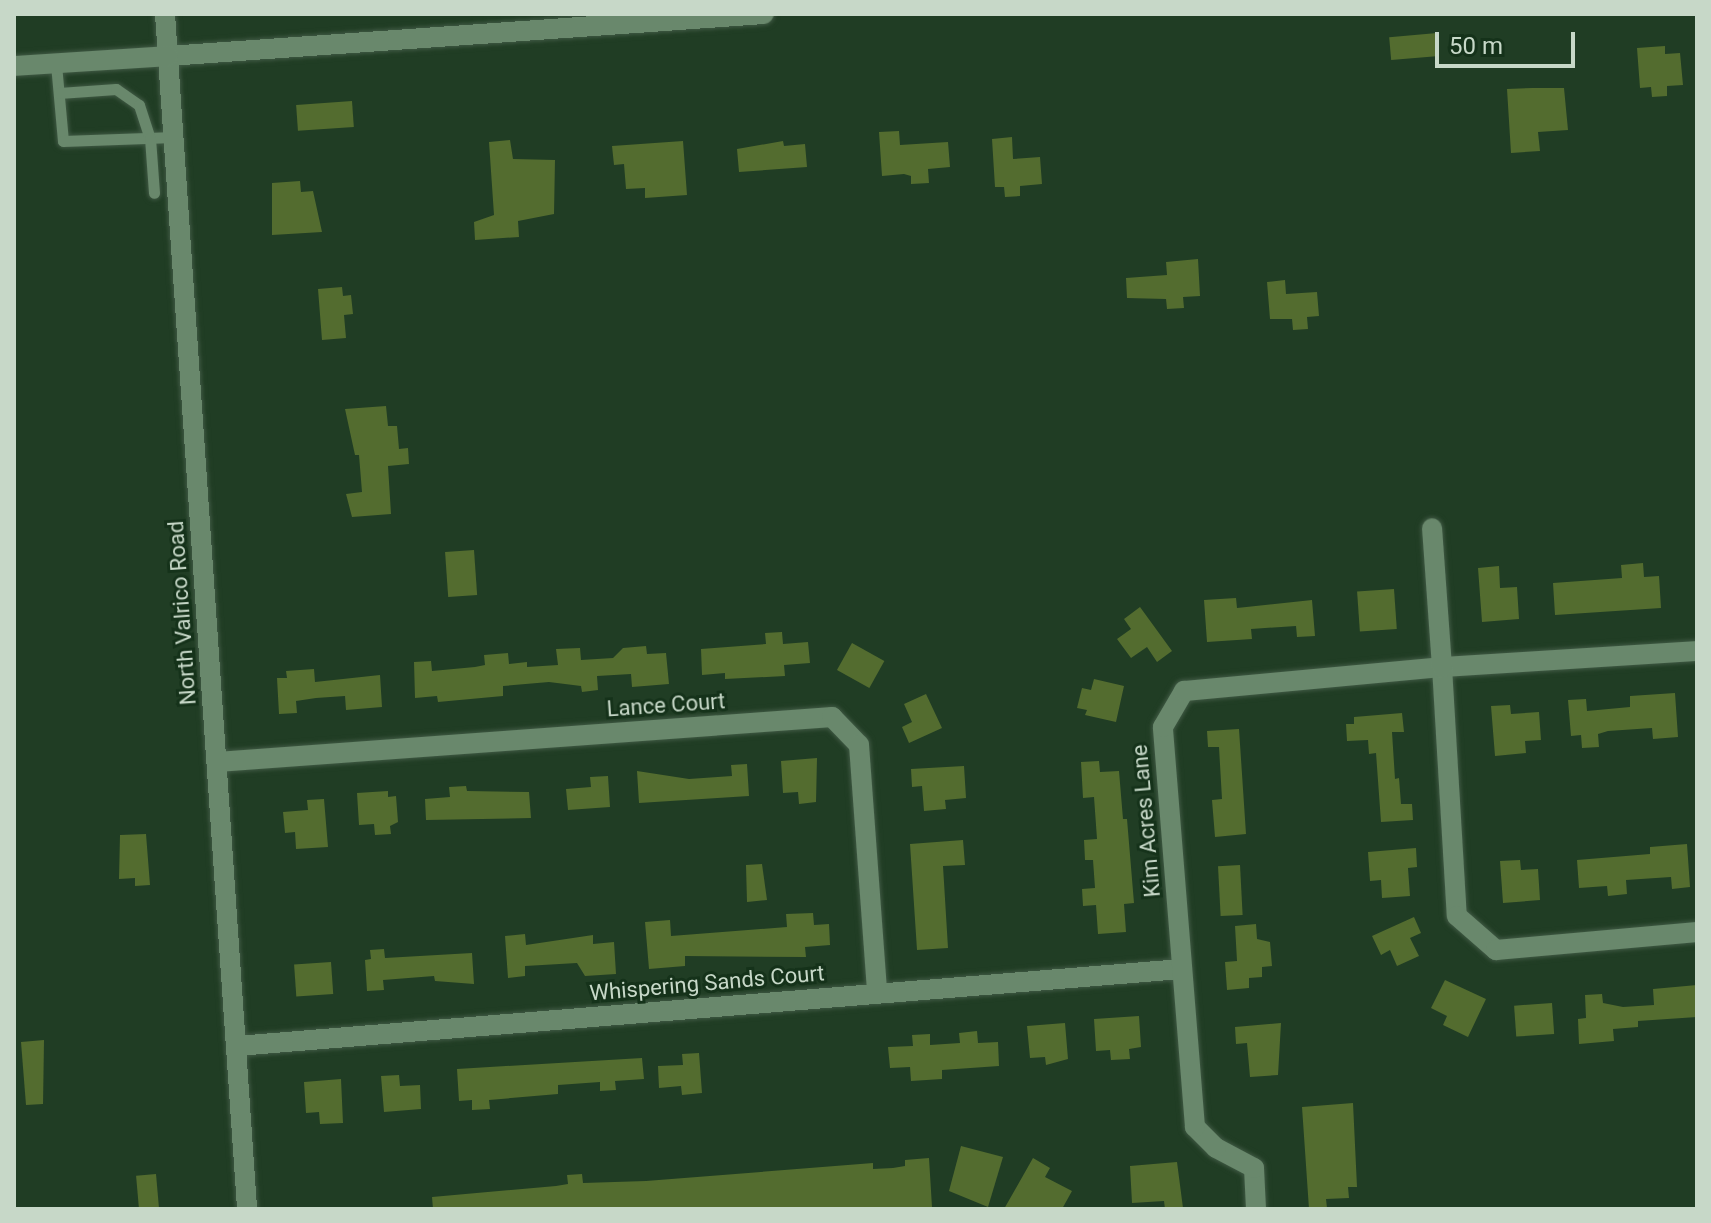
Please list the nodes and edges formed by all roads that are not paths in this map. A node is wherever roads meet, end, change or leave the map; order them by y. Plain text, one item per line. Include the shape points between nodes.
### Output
1 (165, 14) edge
2 (764, 14) edge
3 (168, 56) junction
4 (56, 64) junction
5 (14, 66) edge
6 (59, 93) junction
7 (174, 137) junction
8 (150, 138) junction
9 (154, 193) dead end
10 (1432, 528) dead end
11 (1697, 651) edge
12 (1442, 667) junction
13 (217, 762) junction
14 (1697, 932) edge
15 (1182, 969) junction
16 (877, 993) junction
17 (237, 1046) junction
18 (247, 1209) edge
19 (1256, 1209) edge

1 - 3 street, North Valrico Road
2 - 3 street
3 - 4 street
3 - 7 street, North Valrico Road
4 - 5 street
4 - 6 lane
6 - 8 lane via 116,89 139,105
6 - 8 lane via 63,141
7 - 8 lane
7 - 13 street, North Valrico Road
8 - 9 lane
10 - 12 street
11 - 12 street, Kim Acres Lane
12 - 14 street via 1457,916 1496,950
12 - 15 street, Kim Acres Lane via 1184,691 1163,727
13 - 16 street, Lance Court via 832,717 859,745
13 - 17 street, North Valrico Road
15 - 16 street, Whispering Sands Court
15 - 19 street, Kim Acres Lane via 1193,1115 1201,1136 1254,1168
16 - 17 street, Whispering Sands Court
17 - 18 street, North Valrico Road

